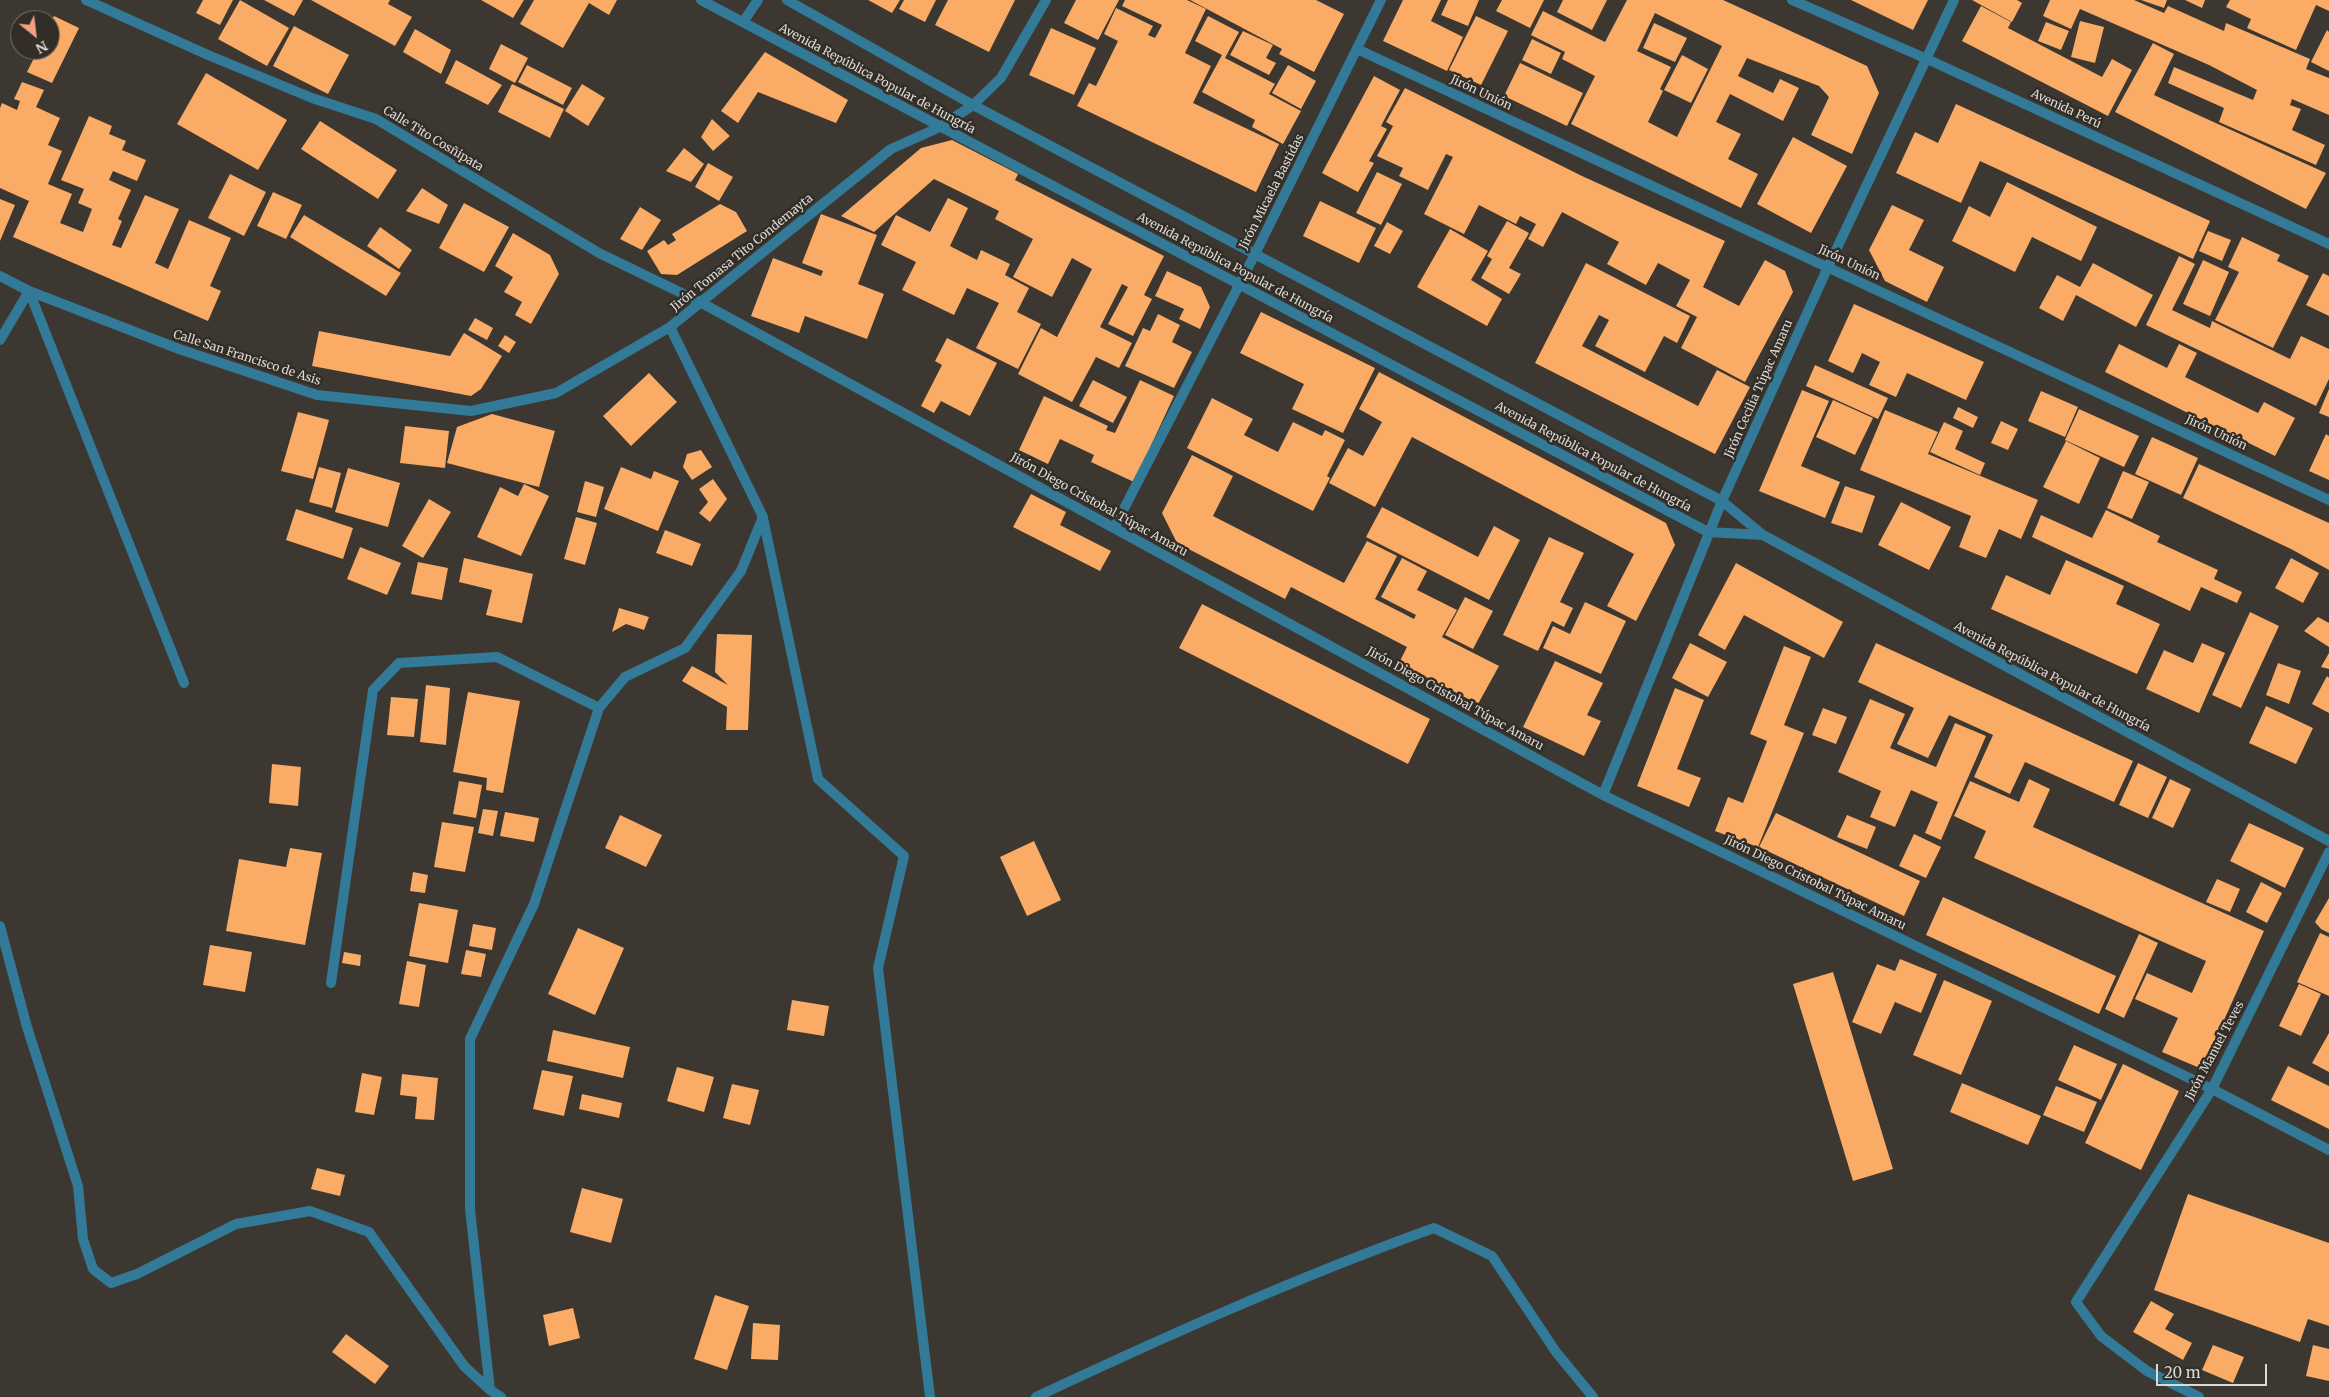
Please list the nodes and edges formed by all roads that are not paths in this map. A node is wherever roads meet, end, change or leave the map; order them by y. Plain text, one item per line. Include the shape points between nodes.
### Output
1 (86, 0) edge
2 (701, 0) edge
3 (758, 0) edge
4 (787, 0) edge
5 (1046, 0) edge
6 (1381, 0) edge
7 (1792, 0) edge
8 (1954, 0) edge
9 (743, 22) junction
10 (1357, 49) junction
11 (1927, 59) junction
12 (973, 105) junction
13 (940, 127) junction
14 (2329, 244) edge
15 (1255, 254) junction
16 (1828, 267) junction
17 (0, 276) edge
18 (1239, 284) junction
19 (28, 291) junction
20 (700, 302) junction
21 (670, 327) junction
22 (0, 340) edge
23 (556, 393) joint
24 (1722, 500) junction
25 (2329, 500) edge
26 (763, 517) junction
27 (1114, 528) junction
28 (1708, 532) junction
29 (1763, 535) junction
30 (184, 683) dead end
31 (599, 708) junction
32 (1603, 795) junction
33 (2329, 841) edge
34 (2329, 852) edge
35 (0, 926) edge
36 (331, 983) dead end
37 (2212, 1089) junction
38 (2329, 1150) edge
39 (490, 1390) junction
40 (501, 1397) edge
41 (930, 1397) edge
42 (1036, 1397) edge
43 (1593, 1397) edge
44 (2199, 1397) edge

1 - 20 street, Calle Tito Cosñipata via 312,98 376,118 599,253
2 - 9 street, Avenida República Popular de Hungría
3 - 9 street
4 - 12 street, Avenida República Popular de Hungría
5 - 12 street, Jirón Tomasa Tito Condemayta via 1001,78
6 - 10 street, Jirón Micaela Bastidas
7 - 11 street, Avenida Perú
8 - 11 street, Jirón Cecilia Túpac Amaru
9 - 13 street, Avenida República Popular de Hungría
10 - 15 street, Jirón Micaela Bastidas
10 - 16 street, Jirón Unión
11 - 14 street, Avenida Perú
11 - 16 street, Jirón Cecilia Túpac Amaru
12 - 13 street, Jirón Tomasa Tito Condemayta
12 - 15 street, Avenida República Popular de Hungría
13 - 18 street, Avenida República Popular de Hungría
13 - 20 street, Jirón Tomasa Tito Condemayta via 892,149
15 - 18 street, Jirón Micaela Bastidas
15 - 24 street, Avenida República Popular de Hungría
16 - 24 street, Jirón Cecilia Túpac Amaru
16 - 25 street, Jirón Unión
17 - 19 street, Calle San Francisco de Asis
18 - 27 street, Jirón Micaela Bastidas
18 - 28 street, Avenida República Popular de Hungría
19 - 22 street
19 - 23 street, Calle San Francisco de Asis via 179,349 317,395 471,411
19 - 30 street
20 - 21 street, Jirón Tomasa Tito Condemayta
20 - 27 street, Jirón Diego Cristobal Túpac Amaru
21 - 23 street, Jirón Tomasa Tito Condemayta
21 - 26 street
24 - 28 street, Jirón Cecilia Túpac Amaru
24 - 29 street, Avenida República Popular de Hungría
26 - 31 street via 742,571 685,648 625,677
26 - 41 street via 818,779 904,856 878,968
27 - 32 street, Jirón Diego Cristobal Túpac Amaru
28 - 29 street, Avenida República Popular de Hungría
28 - 32 street, Jirón Cecilia Túpac Amaru
29 - 33 street, Avenida República Popular de Hungría
31 - 36 street via 497,657 399,663 392,670 373,690
31 - 39 street via 534,904 470,1038 470,1209
32 - 37 street, Jirón Diego Cristobal Túpac Amaru
34 - 37 street, Jirón Manuel Teves
35 - 39 street via 27,1027 78,1186 83,1239 93,1269 111,1282 137,1274 236,1224 310,1211 369,1232 464,1366
37 - 38 street, Jirón Diego Cristobal Túpac Amaru
37 - 44 street, Jirón Manuel Teves via 2076,1302 2101,1336 2147,1371
39 - 40 street
42 - 43 street via 1346,1260 1434,1228 1492,1256 1556,1352

